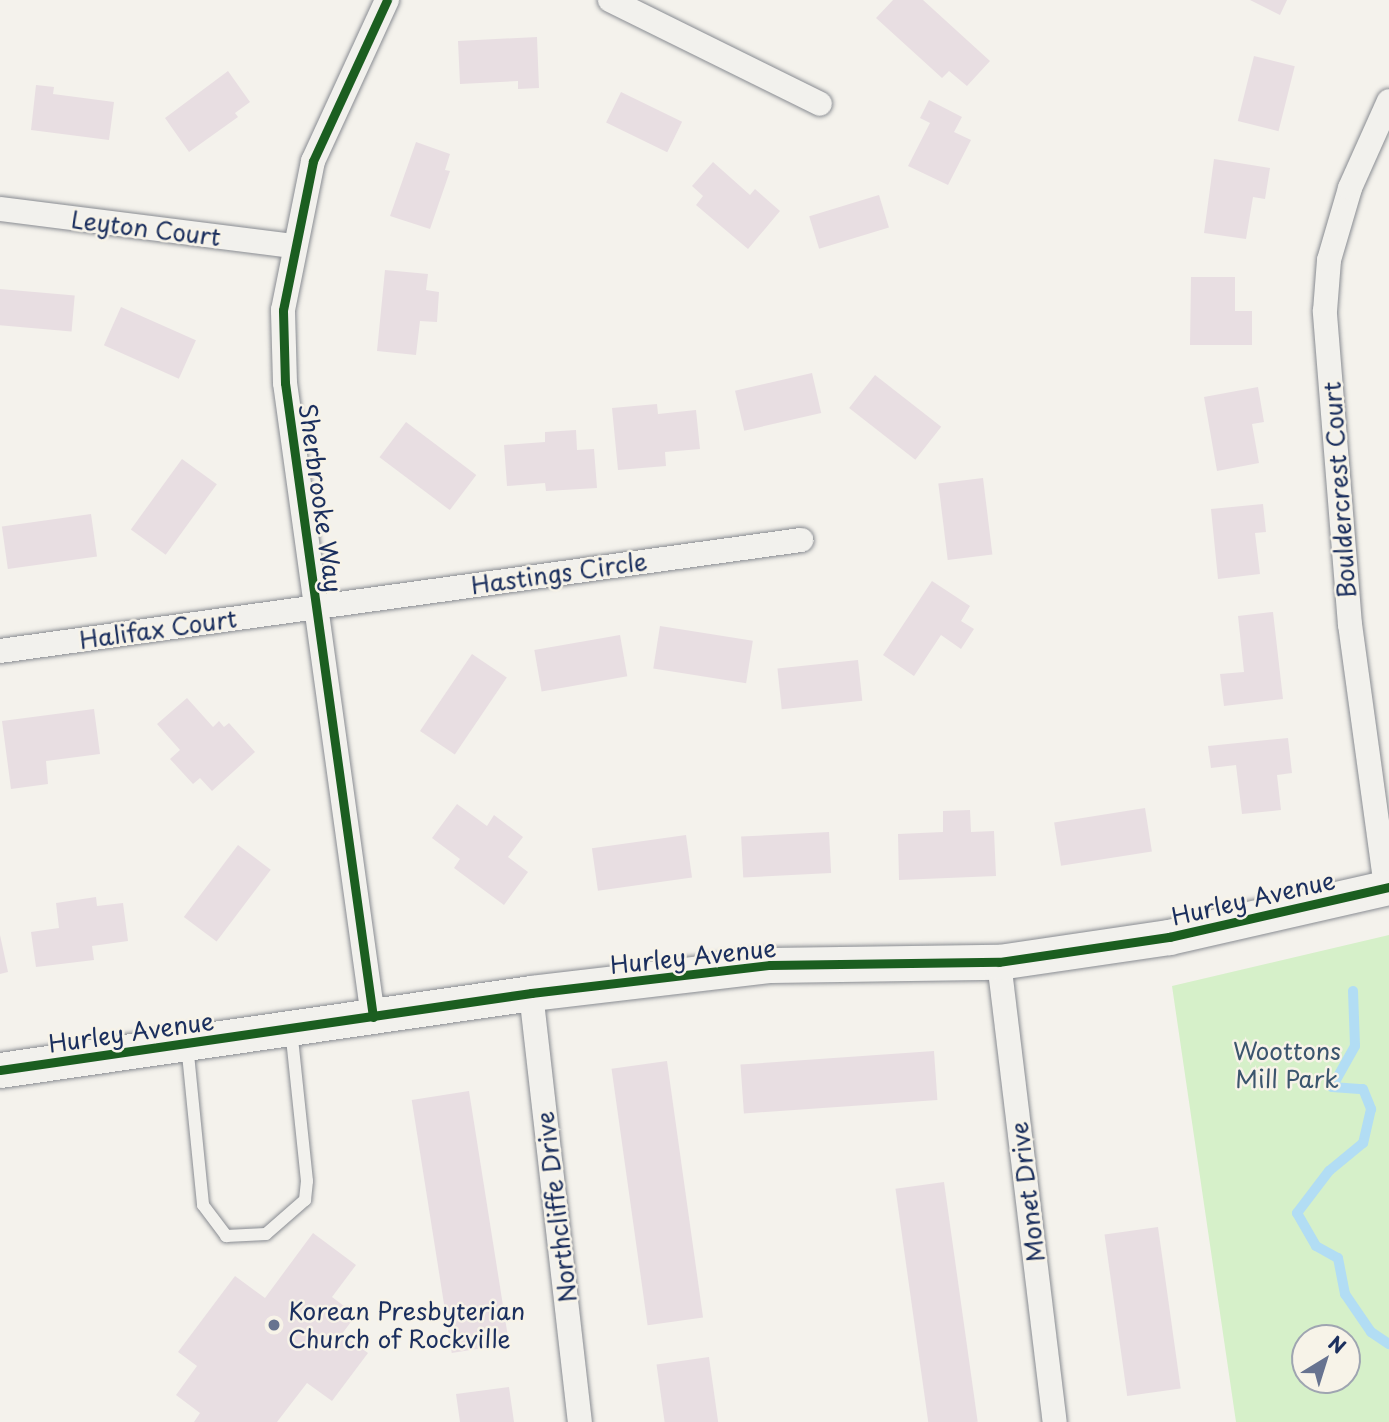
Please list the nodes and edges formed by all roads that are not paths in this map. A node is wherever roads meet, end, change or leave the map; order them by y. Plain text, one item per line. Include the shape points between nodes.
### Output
1 (387, 0) edge
2 (610, 0) edge
3 (1389, 101) edge
4 (820, 104) dead end
5 (0, 209) edge
6 (293, 246) junction
7 (801, 540) dead end
8 (317, 607) junction
9 (0, 651) edge
10 (1388, 887) edge
11 (999, 962) junction
12 (531, 993) junction
13 (373, 1017) junction
14 (291, 1029) junction
15 (187, 1043) junction
16 (0, 1070) edge
17 (580, 1422) edge
18 (1055, 1422) edge

1 - 6 street, Sherbrooke Way via 313,160
2 - 4 street
3 - 10 street, Bouldercrest Court via 1350,188 1329,260 1325,311 1350,625
5 - 6 street, Leyton Court
6 - 8 street, Sherbrooke Way via 283,310 285,383
7 - 8 street, Hastings Circle
8 - 9 street, Halifax Court
8 - 13 street, Sherbrooke Way
10 - 11 street, Hurley Avenue via 1169,937
11 - 12 street, Hurley Avenue via 770,965
11 - 18 street, Monet Drive
12 - 13 street, Hurley Avenue
12 - 17 street, Northcliffe Drive
13 - 14 street, Hurley Avenue
14 - 15 street, Hurley Avenue
14 - 15 lane via 307,1181 305,1200 266,1234 226,1236 203,1205
15 - 16 street, Hurley Avenue

